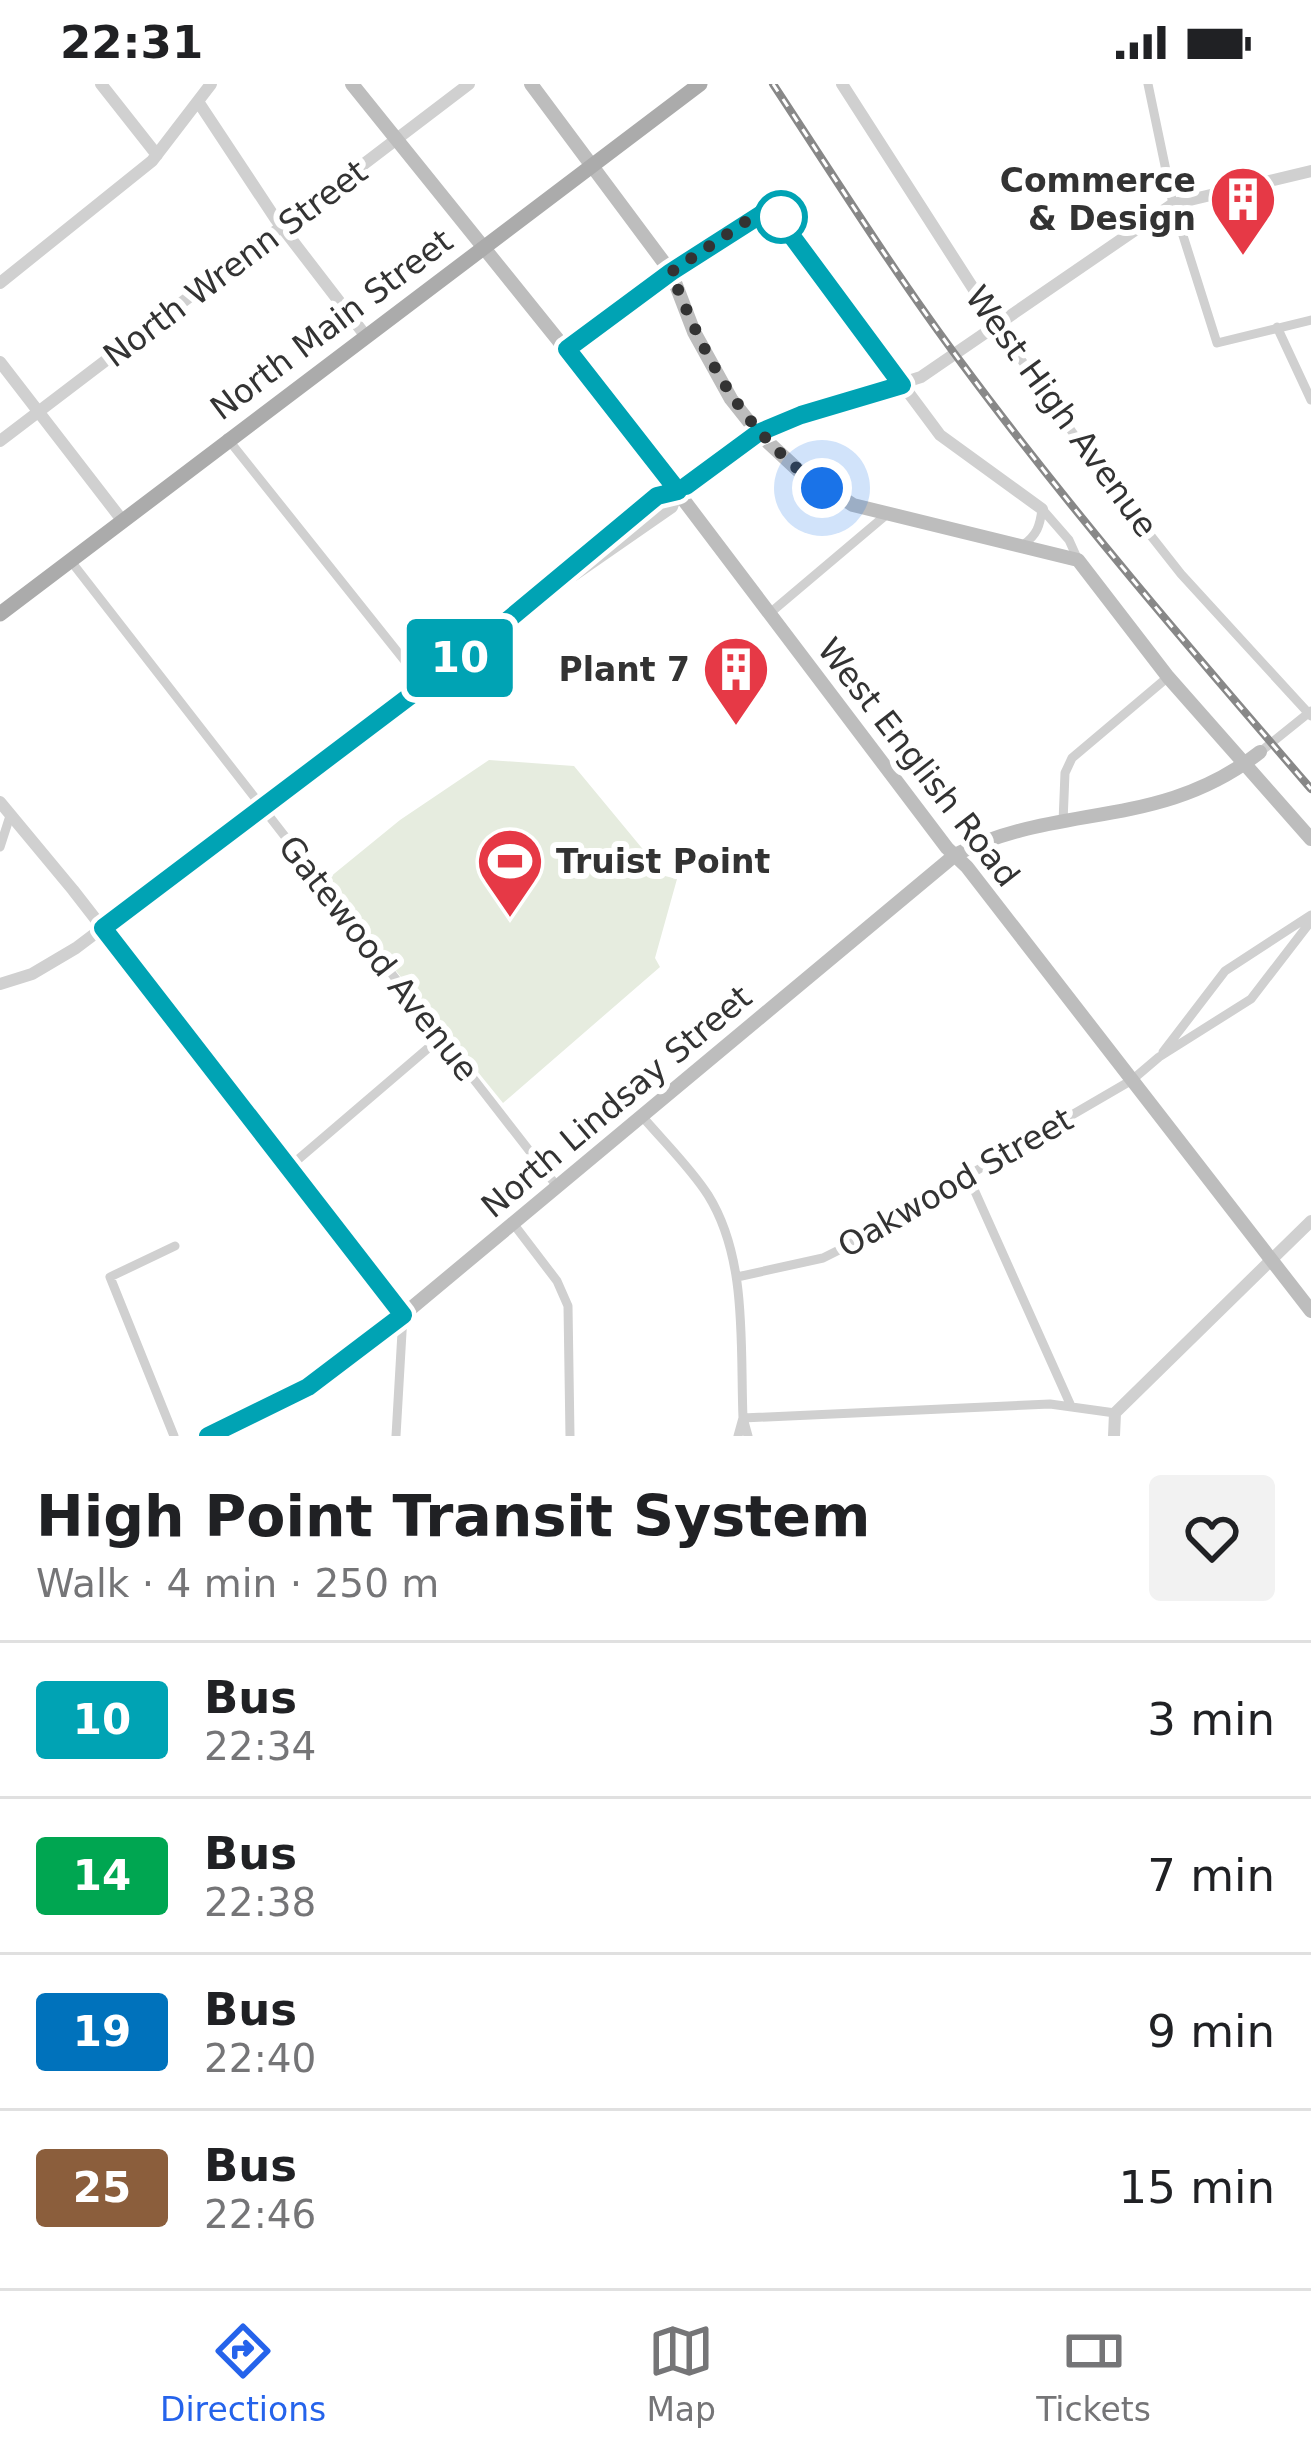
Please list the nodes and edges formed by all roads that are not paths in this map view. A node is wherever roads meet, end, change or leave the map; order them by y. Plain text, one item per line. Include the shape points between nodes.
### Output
1 (101, 84) edge
2 (211, 84) edge
3 (352, 84) edge
4 (469, 84) edge
5 (532, 84) edge
6 (700, 84) edge
7 (842, 84) edge
8 (1148, 84) edge
9 (199, 103) junction
10 (398, 140) junction
11 (157, 155) junction
12 (591, 167) junction
13 (1311, 171) edge
14 (1173, 204) junction
15 (284, 227) junction
16 (485, 245) junction
17 (671, 272) junction
18 (0, 283) edge
19 (1311, 320) edge
20 (997, 324) junction
21 (1276, 327) junction
22 (365, 335) junction
23 (567, 349) junction
24 (0, 362) edge
25 (902, 385) junction
26 (1311, 400) edge
27 (37, 412) junction
28 (758, 433) junction
29 (227, 439) junction
30 (0, 441) edge
31 (678, 491) junction
32 (1042, 509) junction
33 (886, 514) junction
34 (122, 520) junction
35 (1021, 546) junction
36 (70, 560) junction
37 (1078, 560) junction
38 (770, 613) junction
39 (0, 614) edge
40 (1168, 676) junction
41 (424, 686) junction
42 (1310, 713) edge
43 (1260, 752) joint
44 (1244, 764) junction
45 (0, 802) edge
46 (263, 807) junction
47 (10, 816) junction
48 (1063, 822) junction
49 (1311, 839) edge
50 (0, 847) edge
51 (955, 855) junction
52 (1311, 918) edge
53 (103, 928) junction
54 (0, 984) edge
55 (440, 1038) junction
56 (1159, 1057) junction
57 (1132, 1080) junction
58 (641, 1115) junction
59 (288, 1168) junction
60 (968, 1176) junction
61 (556, 1185) junction
62 (1311, 1221) edge
63 (512, 1222) junction
64 (175, 1246) dead end
65 (1272, 1260) junction
66 (737, 1277) junction
67 (1311, 1312) edge
68 (403, 1315) junction
69 (1071, 1406) junction
70 (1115, 1413) junction
71 (743, 1418) junction
72 (175, 1436) edge
73 (208, 1436) edge
74 (396, 1436) edge
75 (570, 1436) edge
76 (738, 1436) edge
77 (748, 1436) edge
78 (1114, 1436) edge

1 - 11 street
2 - 9 street
3 - 10 main road, West English Road
4 - 10 street, North Wrenn Street
5 - 12 main road
6 - 12 main road, North Main Street
7 - 20 street, West High Avenue
8 - 14 street
9 - 11 street
9 - 15 street
10 - 15 street, North Wrenn Street
10 - 16 main road, West English Road
11 - 18 street
12 - 16 main road, North Main Street
12 - 17 main road
13 - 14 street
14 - 20 street
14 - 21 street via 1216,343
15 - 22 street
15 - 27 street, North Wrenn Street
16 - 22 main road, North Main Street
16 - 23 main road, West English Road
17 - 23 street
17 - 25 street via 771,208
17 - 28 main road via 711,366
19 - 21 street
20 - 25 street
20 - 42 street, West High Avenue via 1181,574
21 - 26 street
22 - 29 main road, North Main Street
23 - 31 main road, West English Road
24 - 27 street
25 - 28 street
25 - 32 street via 940,435
27 - 30 street, North Wrenn Street
27 - 34 street
28 - 31 street
28 - 33 main road via 822,488
29 - 34 main road, North Main Street
29 - 41 street
31 - 38 main road, West English Road
31 - 41 street via 672,507 527,601
32 - 35 street via 1033,538
32 - 37 street
33 - 35 main road
33 - 38 street
34 - 36 main road, North Main Street
35 - 37 main road
36 - 39 main road, North Main Street
36 - 46 street, Gatewood Avenue
37 - 40 main road
38 - 51 main road, West English Road
40 - 44 main road
40 - 48 street via 1072,758
41 - 46 street
42 - 43 street
43 - 44 main road, North Lindsay Street
44 - 48 main road, North Lindsay Street via 1159,804
44 - 49 main road
45 - 47 street
46 - 53 street
46 - 55 street, Gatewood Avenue
47 - 50 street
47 - 53 street
48 - 51 main road, North Lindsay Street via 988,838
51 - 57 main road, West English Road
51 - 58 main road, North Lindsay Street
52 - 56 street, Oakwood Street via 1225,971
52 - 56 street, Oakwood Street via 1251,999
53 - 54 street via 32,974
53 - 59 street
55 - 59 street
55 - 61 street, Gatewood Avenue
56 - 57 street, Oakwood Street
57 - 60 street, Oakwood Street
57 - 65 main road, West English Road
58 - 61 main road, North Lindsay Street
58 - 66 street via 710,1198
59 - 68 street
60 - 66 street, Oakwood Street via 823,1258
60 - 69 street
61 - 63 main road, North Lindsay Street
62 - 65 street
63 - 68 main road, North Lindsay Street
63 - 75 street via 568,1306
64 - 72 street via 110,1277
65 - 67 main road, West English Road
65 - 70 street
66 - 71 street
68 - 73 main road, North Lindsay Street via 308,1387
68 - 74 street
69 - 70 street
69 - 71 street
70 - 78 street
71 - 76 street
71 - 77 street

